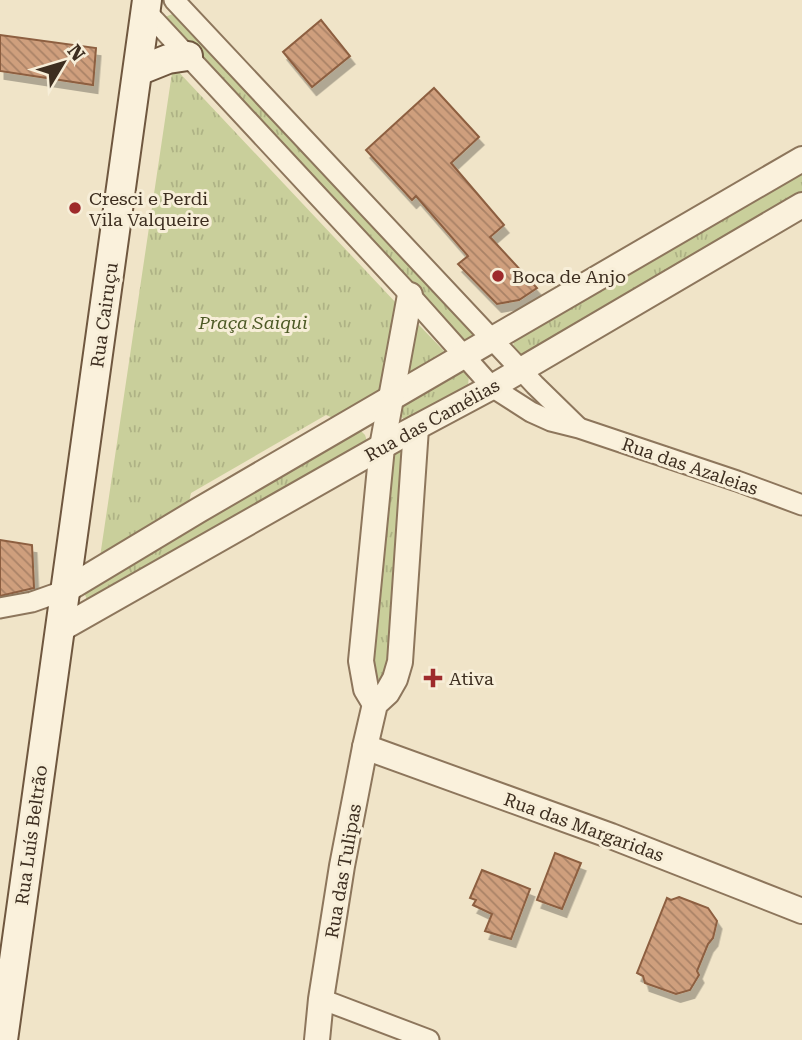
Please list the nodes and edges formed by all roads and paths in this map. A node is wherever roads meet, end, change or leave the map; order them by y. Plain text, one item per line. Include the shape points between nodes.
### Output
1 (174, 0) edge
2 (146, 5) edge
3 (188, 56) junction
4 (138, 71) junction
5 (802, 159) edge
6 (328, 164) junction
7 (307, 184) junction
8 (802, 205) edge
9 (410, 295) junction
10 (492, 340) junction
11 (464, 356) junction
12 (522, 369) junction
13 (492, 387) junction
14 (390, 399) junction
15 (416, 428) junction
16 (579, 428) junction
17 (382, 447) junction
18 (802, 505) edge
19 (66, 590) junction
20 (0, 608) edge
21 (59, 630) junction
22 (375, 704) junction
23 (365, 747) junction
24 (802, 911) edge
25 (321, 999) junction
26 (2, 1040) edge
27 (317, 1040) edge
28 (429, 1040) edge

1 - 6 street
2 - 3 street
2 - 4 main road, Rua Cairuçu
3 - 4 main road
3 - 7 street
4 - 19 main road, Rua Cairuçu
5 - 10 street
6 - 7 street
6 - 10 street
7 - 9 street
8 - 12 street, Rua das Camélias
9 - 11 street
9 - 14 street
10 - 11 street
10 - 12 street
11 - 13 street
11 - 14 street
12 - 13 street, Rua das Camélias
12 - 16 street, Rua das Azaleias
13 - 15 street, Rua das Camélias
13 - 16 street, Rua das Azaleias via 531,412
14 - 17 street
14 - 19 street
15 - 17 street, Rua das Camélias
15 - 22 street, Rua das Tulipas via 400,662 387,693
16 - 18 street, Rua das Azaleias
17 - 21 street, Rua das Camélias
17 - 22 street via 361,661 366,689
19 - 20 street
19 - 21 main road, Rua Cairuçu
21 - 26 main road, Rua Luís Beltrão
22 - 23 street, Rua das Tulipas
23 - 24 street, Rua das Margaridas
23 - 25 street, Rua das Tulipas
25 - 27 street, Rua das Tulipas
25 - 28 street

